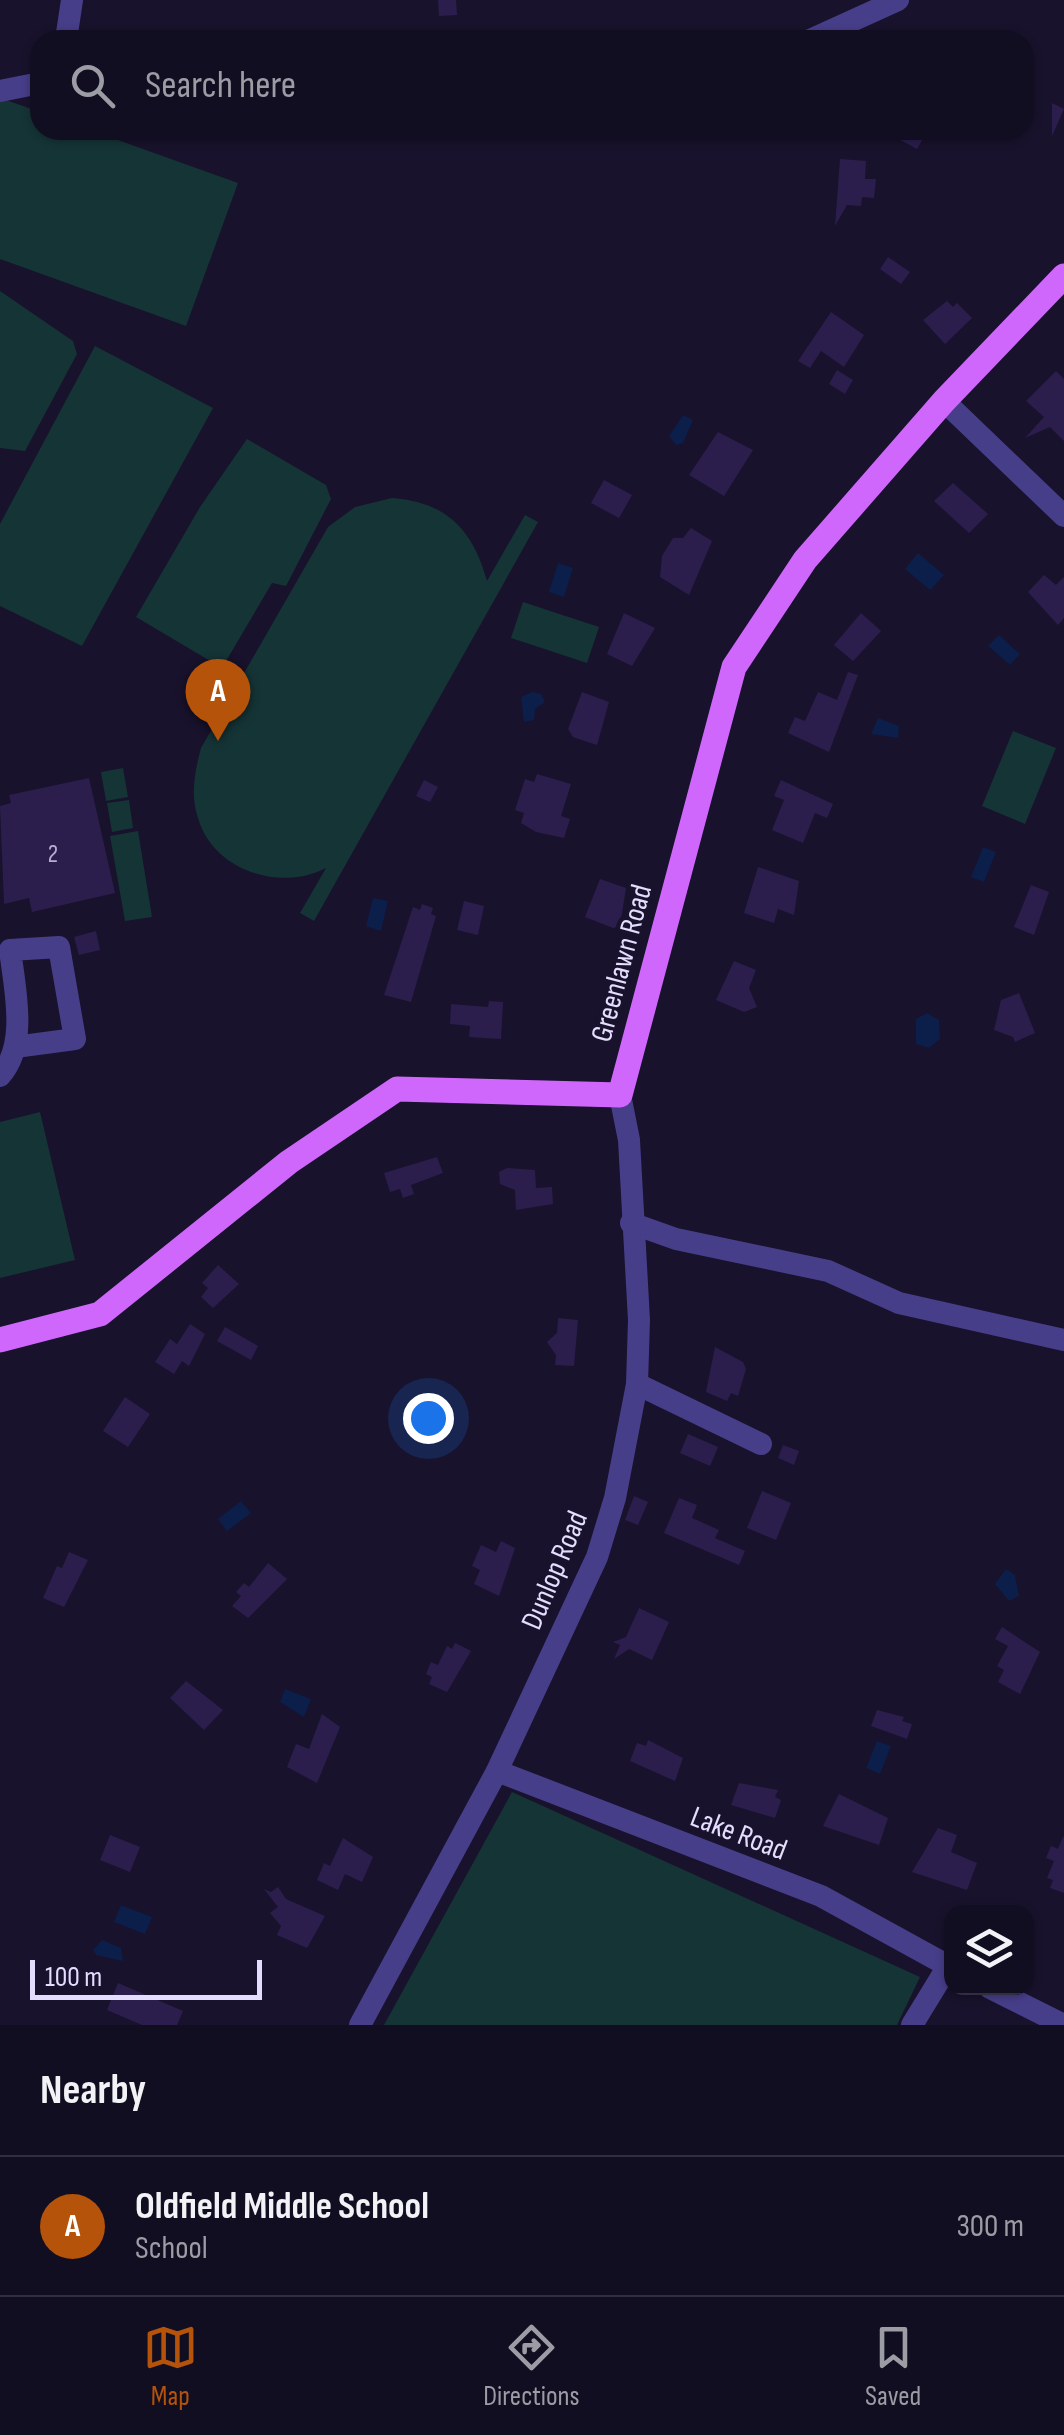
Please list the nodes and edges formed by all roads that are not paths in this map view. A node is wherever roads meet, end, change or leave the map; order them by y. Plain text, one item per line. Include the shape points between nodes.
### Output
1 (72, 0) edge
2 (898, 0) edge
3 (68, 30) edge
4 (832, 30) edge
5 (30, 85) edge
6 (0, 91) edge
7 (1064, 276) edge
8 (944, 401) junction
9 (1064, 516) edge
10 (15, 1047) junction
11 (0, 1076) edge
12 (620, 1096) junction
13 (631, 1223) junction
14 (0, 1340) edge
15 (1064, 1340) edge
16 (637, 1384) junction
17 (761, 1444) dead end
18 (497, 1771) junction
19 (944, 1964) edge
20 (944, 1976) edge
21 (1004, 1995) edge
22 (360, 2025) edge
23 (912, 2025) edge
24 (1064, 2025) edge

1 - 3 street
2 - 4 street
5 - 6 street
7 - 8 main road, Greenlawn Road
8 - 9 street
8 - 12 main road, Greenlawn Road via 805,560 734,667
10 - 10 street via 10,950 59,947 75,1039
10 - 11 street via 15,1060
12 - 13 street, Dunlop Road
12 - 14 main road via 397,1089 290,1162 100,1314
13 - 15 street via 828,1272 898,1303
13 - 16 street, Dunlop Road
16 - 17 street
16 - 18 street, Dunlop Road via 597,1557
18 - 19 street, Lake Road via 821,1896
18 - 22 street, Dunlop Road
20 - 23 street
21 - 24 street

